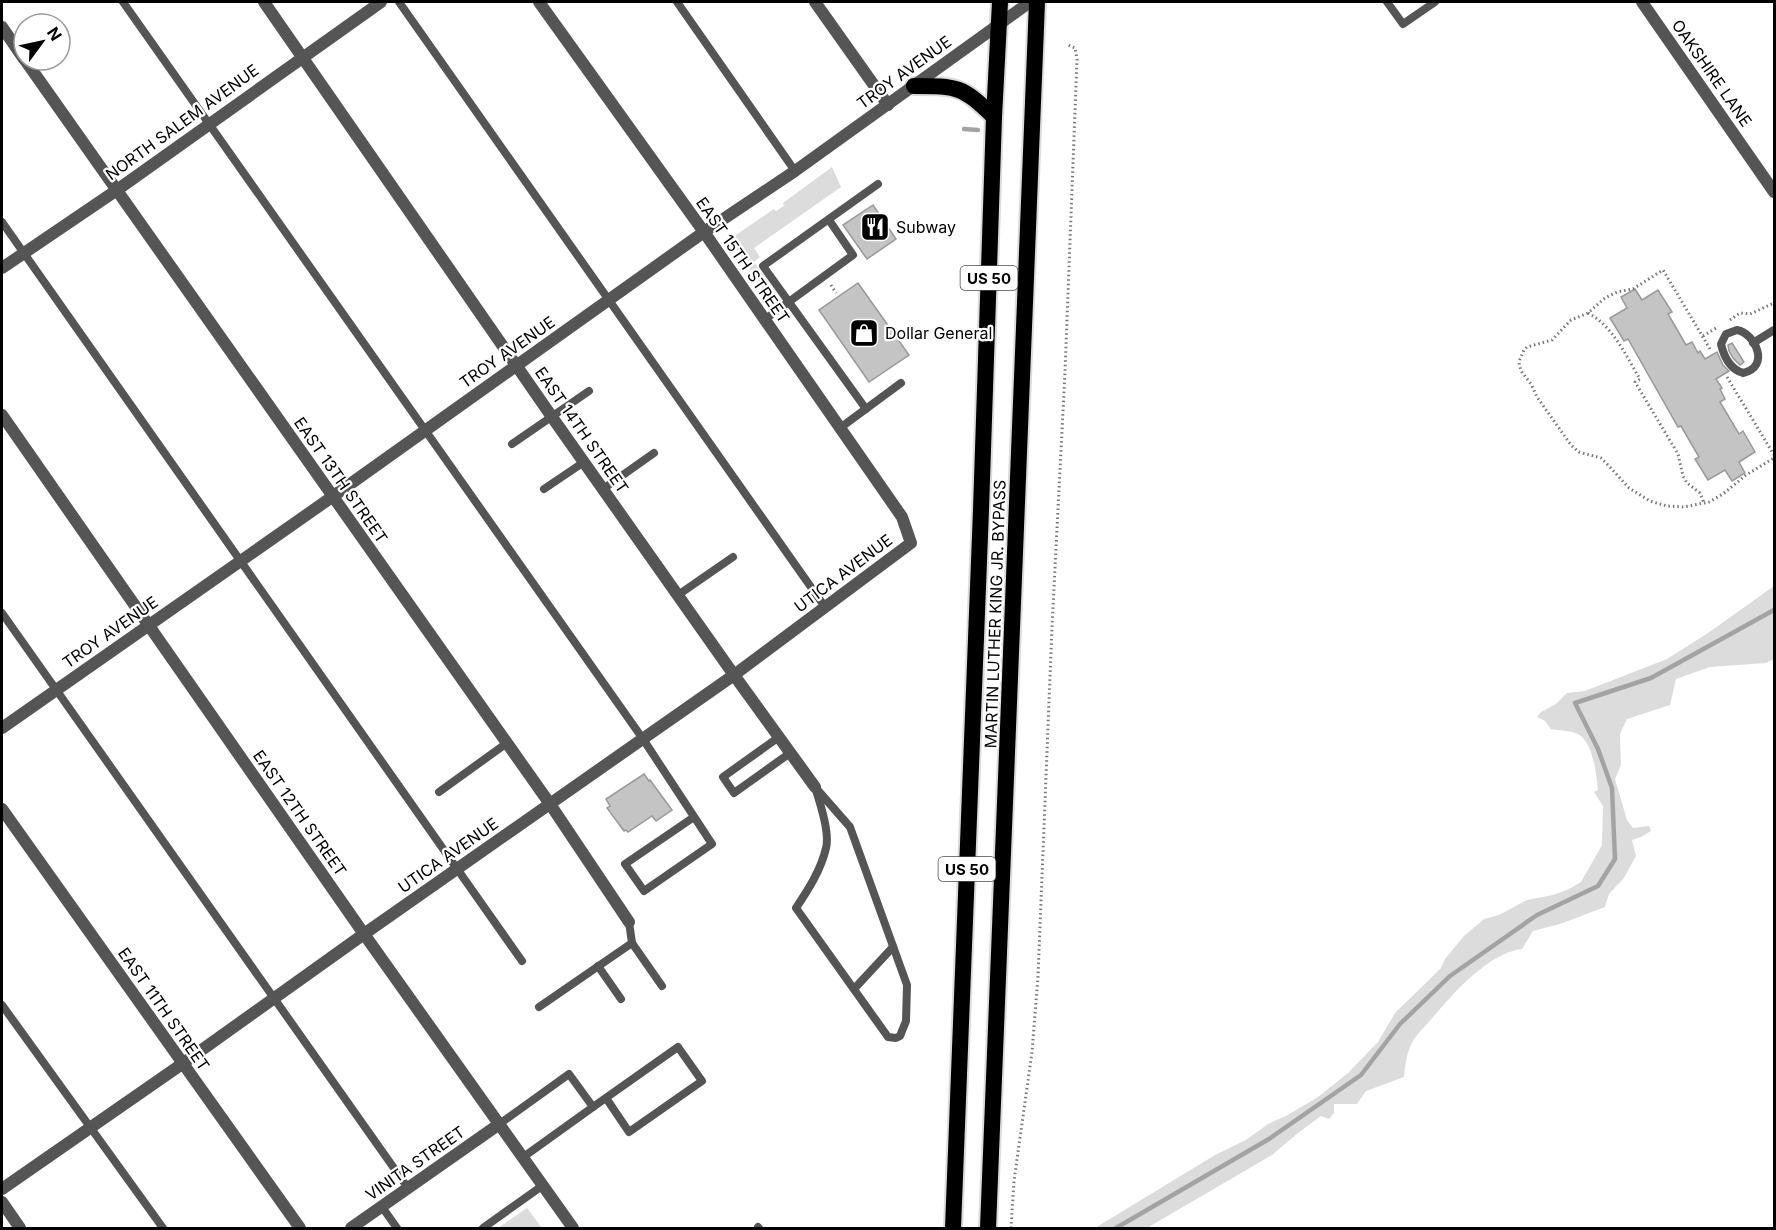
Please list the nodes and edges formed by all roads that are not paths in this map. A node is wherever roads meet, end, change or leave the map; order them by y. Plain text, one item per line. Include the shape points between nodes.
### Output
1 (123, 2) edge
2 (264, 2) edge
3 (381, 2) edge
4 (399, 2) edge
5 (539, 2) edge
6 (676, 2) edge
7 (815, 2) edge
8 (1000, 2) edge
9 (1030, 2) edge
10 (1037, 2) edge
11 (1387, 2) edge
12 (1435, 2) edge
13 (1642, 2) edge
14 (999, 24) junction
15 (2, 27) edge
16 (12, 42) edge
17 (303, 56) junction
18 (33, 72) edge
19 (914, 86) junction
20 (888, 105) junction
21 (994, 117) junction
22 (209, 123) junction
23 (795, 171) junction
24 (878, 184) dead end
25 (117, 190) junction
26 (1774, 192) edge
27 (829, 220) junction
28 (2, 222) edge
29 (704, 232) junction
30 (24, 253) junction
31 (2, 268) edge
32 (610, 299) junction
33 (789, 302) junction
34 (764, 320) junction
35 (1774, 330) edge
36 (1753, 343) junction
37 (517, 366) junction
38 (901, 383) dead end
39 (589, 391) dead end
40 (866, 409) junction
41 (2, 415) edge
42 (552, 417) junction
43 (840, 428) junction
44 (425, 430) junction
45 (512, 444) dead end
46 (654, 453) dead end
47 (584, 462) junction
48 (544, 489) dead end
49 (603, 489) junction
50 (332, 496) junction
51 (911, 543) joint
52 (733, 557) dead end
53 (241, 561) junction
54 (678, 596) junction
55 (825, 607) junction
56 (2, 613) edge
57 (149, 625) junction
58 (734, 675) junction
59 (56, 689) junction
60 (2, 728) edge
61 (779, 737) junction
62 (643, 739) junction
63 (507, 743) junction
64 (790, 753) junction
65 (815, 788) junction
66 (439, 792) dead end
67 (550, 804) junction
68 (2, 809) edge
69 (694, 817) junction
70 (457, 869) junction
71 (628, 922) joint
72 (364, 934) junction
73 (632, 943) junction
74 (893, 947) junction
75 (522, 961) dead end
76 (598, 966) junction
77 (662, 986) dead end
78 (854, 989) junction
79 (274, 999) junction
80 (621, 999) dead end
81 (2, 1005) edge
82 (539, 1007) dead end
83 (182, 1064) junction
84 (606, 1098) junction
85 (593, 1107) junction
86 (498, 1125) junction
87 (90, 1128) junction
88 (522, 1158) junction
89 (542, 1186) junction
90 (408, 1188) junction
91 (2, 1189) edge
92 (2, 1202) edge
93 (382, 1207) junction
94 (20, 1228) edge
95 (163, 1228) edge
96 (300, 1228) edge
97 (351, 1228) edge
98 (397, 1228) edge
99 (483, 1228) edge
100 (573, 1228) edge
101 (953, 1228) edge
102 (988, 1228) edge

1 - 22 lane
2 - 17 street, EAST 14TH STREET
3 - 17 street, NORTH SALEM AVENUE
4 - 32 lane
5 - 29 street, EAST 15TH STREET
6 - 23 lane
7 - 20 street
8 - 14 highway, MARTIN LUTHER KING JR. BYPASS / US 50
9 - 14 street, TROY AVENUE
10 - 102 highway, MARTIN LUTHER KING JR. BYPASS / US 50
11 - 12 lane via 1403,24
13 - 26 street, OAKSHIRE LANE
14 - 19 street, TROY AVENUE
14 - 21 highway, MARTIN LUTHER KING JR. BYPASS / US 50
15 - 16 street, EAST 13TH STREET
17 - 22 street, NORTH SALEM AVENUE
17 - 37 street, EAST 14TH STREET
18 - 25 street, EAST 13TH STREET
19 - 20 street, TROY AVENUE
19 - 21 highway via 948,86 966,93
20 - 23 street, TROY AVENUE
21 - 101 highway, MARTIN LUTHER KING JR. BYPASS / US 50
22 - 25 street, NORTH SALEM AVENUE
22 - 44 lane
23 - 29 street, TROY AVENUE
24 - 27 lane
25 - 30 street, NORTH SALEM AVENUE
25 - 50 street, EAST 13TH STREET
27 - 33 lane via 853,255
27 - 33 lane via 763,266
28 - 30 lane
29 - 32 street, TROY AVENUE
29 - 34 street, EAST 15TH STREET
30 - 31 street, NORTH SALEM AVENUE
30 - 53 lane
32 - 37 street, TROY AVENUE
32 - 55 lane
33 - 34 lane
33 - 40 lane
34 - 43 street, EAST 15TH STREET
35 - 36 lane
36 - 36 lane via 1743,331 1723,338 1724,354 1737,371 1749,372 1759,363
37 - 42 street, EAST 14TH STREET
37 - 44 street, TROY AVENUE
38 - 40 lane
39 - 42 lane
40 - 43 lane
41 - 57 street, EAST 12TH STREET
42 - 45 lane
42 - 47 street, EAST 14TH STREET
43 - 51 street, EAST 15TH STREET via 902,517
44 - 50 street, TROY AVENUE
44 - 62 lane
46 - 49 lane
47 - 48 lane
47 - 49 street, EAST 14TH STREET
49 - 54 street, EAST 14TH STREET
50 - 53 street, TROY AVENUE
50 - 63 street, EAST 13TH STREET
51 - 55 street, UTICA AVENUE
52 - 54 lane
53 - 57 street, TROY AVENUE
53 - 70 lane
54 - 58 street, EAST 14TH STREET
55 - 58 street, UTICA AVENUE
56 - 59 lane
57 - 59 street, TROY AVENUE
57 - 72 street, EAST 12TH STREET
58 - 61 street, EAST 14TH STREET
58 - 62 street, UTICA AVENUE
59 - 60 street, TROY AVENUE
59 - 79 lane
61 - 64 street, EAST 14TH STREET
61 - 64 lane via 723,777 734,793
62 - 67 street, UTICA AVENUE
62 - 69 lane
63 - 66 lane
63 - 67 street, EAST 13TH STREET
64 - 65 street, EAST 14TH STREET
65 - 74 lane via 850,827
65 - 78 lane via 823,812 827,847 813,881 795,908
67 - 70 street, UTICA AVENUE
67 - 71 street, EAST 13TH STREET
68 - 83 street, EAST 11TH STREET
69 - 69 lane via 625,864 644,891 712,844
70 - 72 street, UTICA AVENUE
70 - 75 lane
71 - 73 lane
72 - 79 street, UTICA AVENUE
72 - 86 street, EAST 12TH STREET
73 - 76 lane
73 - 77 lane
74 - 78 lane
74 - 78 lane via 907,985 906,1021 900,1036 888,1037
76 - 80 lane
76 - 82 lane
79 - 83 street, UTICA AVENUE
79 - 90 lane
81 - 87 lane
83 - 87 street, UTICA AVENUE
83 - 96 street, EAST 11TH STREET
84 - 84 lane via 678,1047 702,1081 629,1132
84 - 85 lane
85 - 86 lane via 569,1074
85 - 88 lane
86 - 88 street, EAST 12TH STREET
86 - 90 street, VINITA STREET
87 - 91 street, UTICA AVENUE
87 - 95 lane
88 - 89 street, EAST 12TH STREET
89 - 99 lane
89 - 100 street, EAST 12TH STREET
90 - 93 street, VINITA STREET
92 - 94 street
93 - 97 street, VINITA STREET
93 - 98 lane

